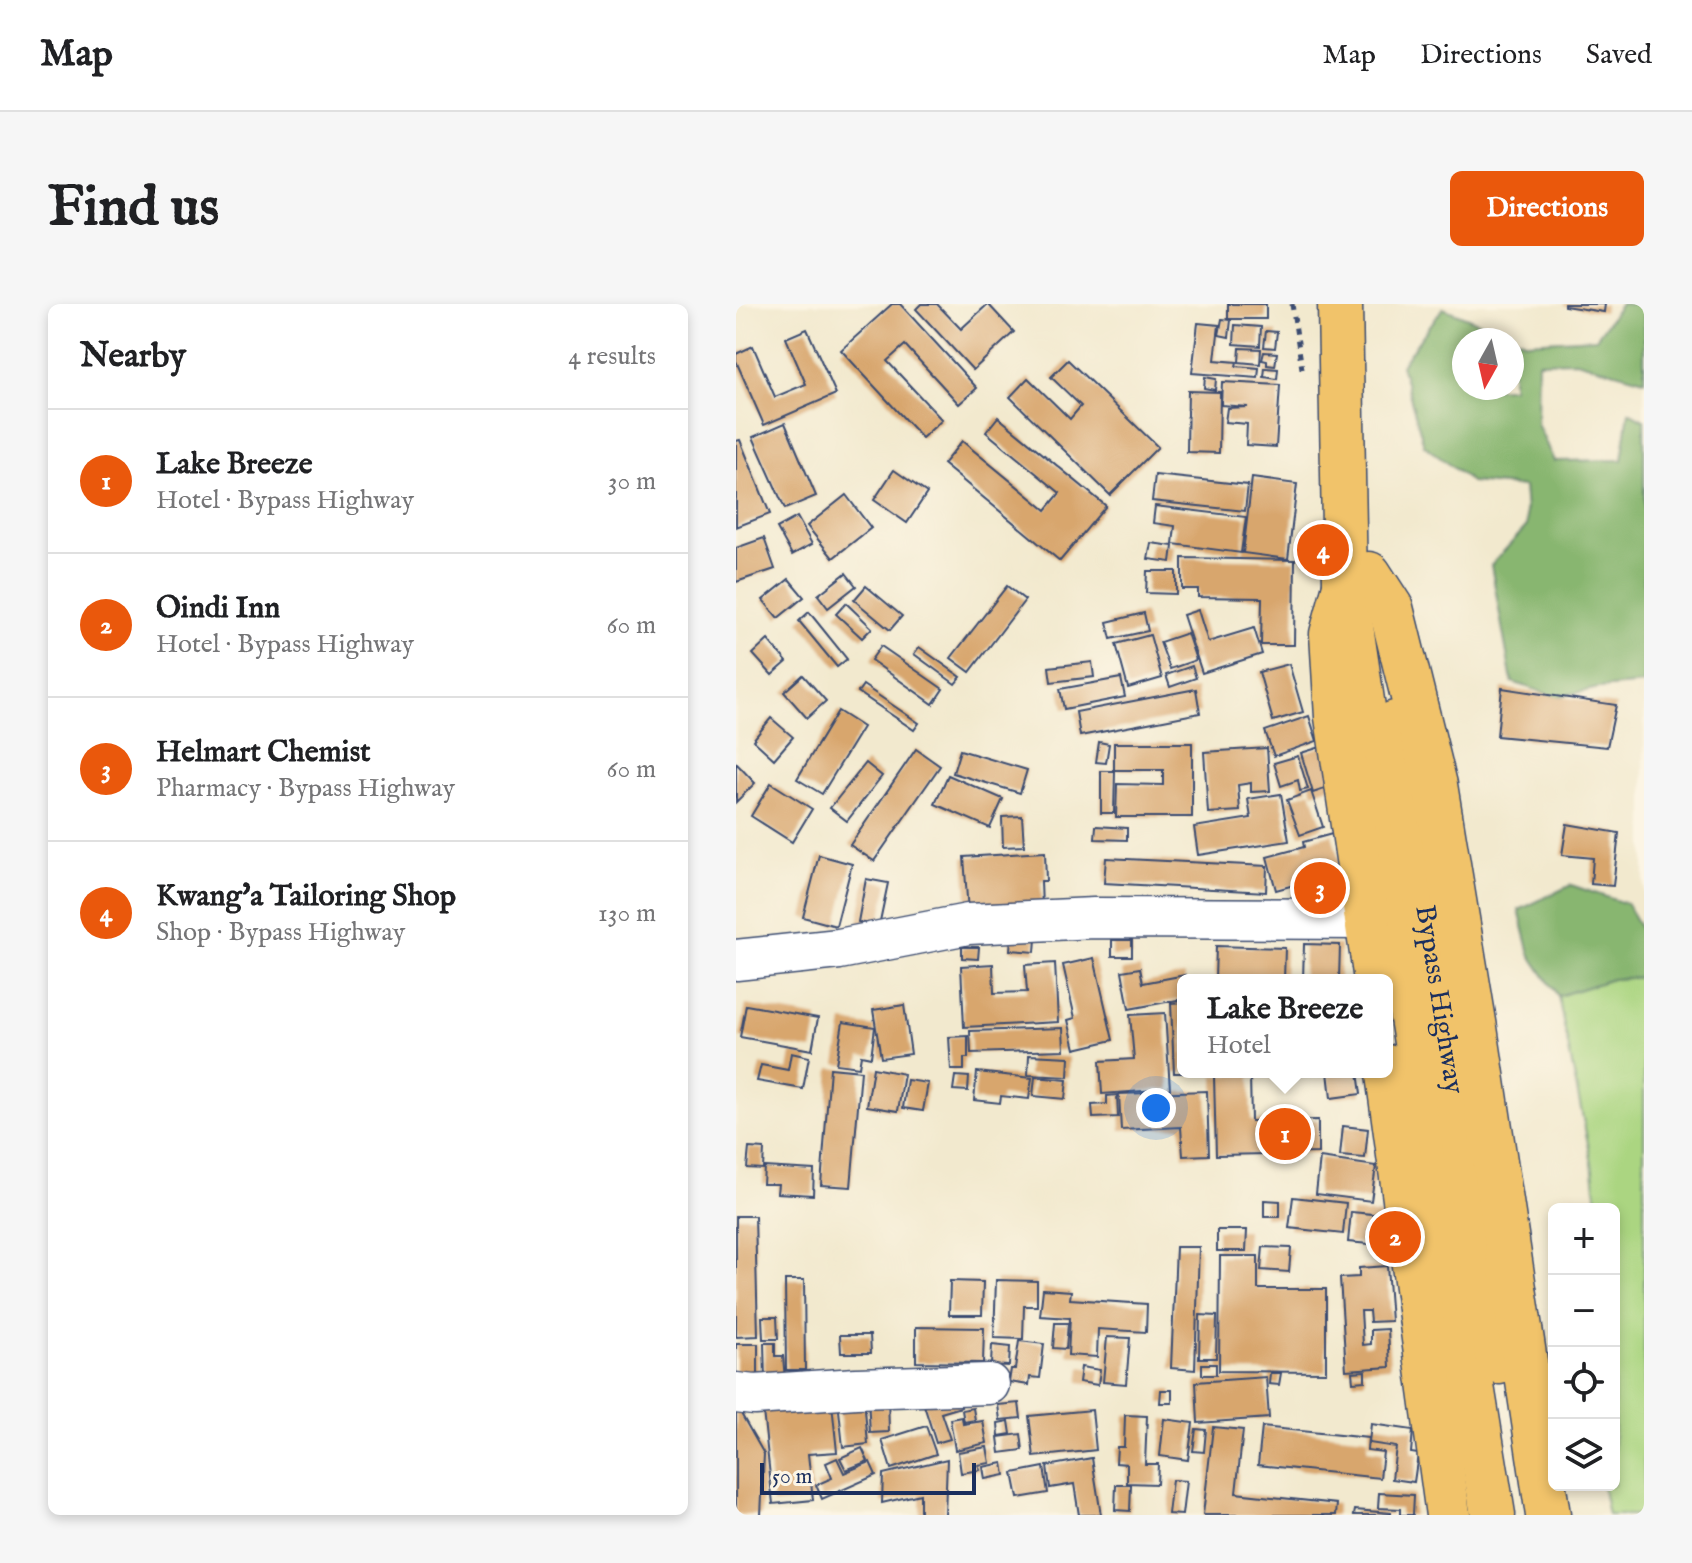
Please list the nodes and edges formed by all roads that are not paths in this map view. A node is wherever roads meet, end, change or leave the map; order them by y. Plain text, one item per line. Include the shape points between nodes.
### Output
1 (1340, 304) edge
2 (1357, 580) junction
3 (1368, 919) junction
4 (736, 960) edge
5 (1375, 974) edge
6 (1388, 1078) edge
7 (989, 1384) dead end
8 (736, 1393) edge
9 (1448, 1515) edge
10 (1493, 1515) edge
11 (1523, 1515) edge
12 (1548, 1515) edge

1 - 2 main road, Bypass Highway via 1345,486
2 - 3 main road via 1332,634 1337,717
2 - 10 main road, Bypass Highway via 1378,809
2 - 11 main road, Bypass Highway via 1410,803
2 - 12 main road via 1391,608 1435,785
3 - 4 street via 1094,918 968,924 839,949
3 - 5 main road
6 - 9 main road
7 - 8 street

